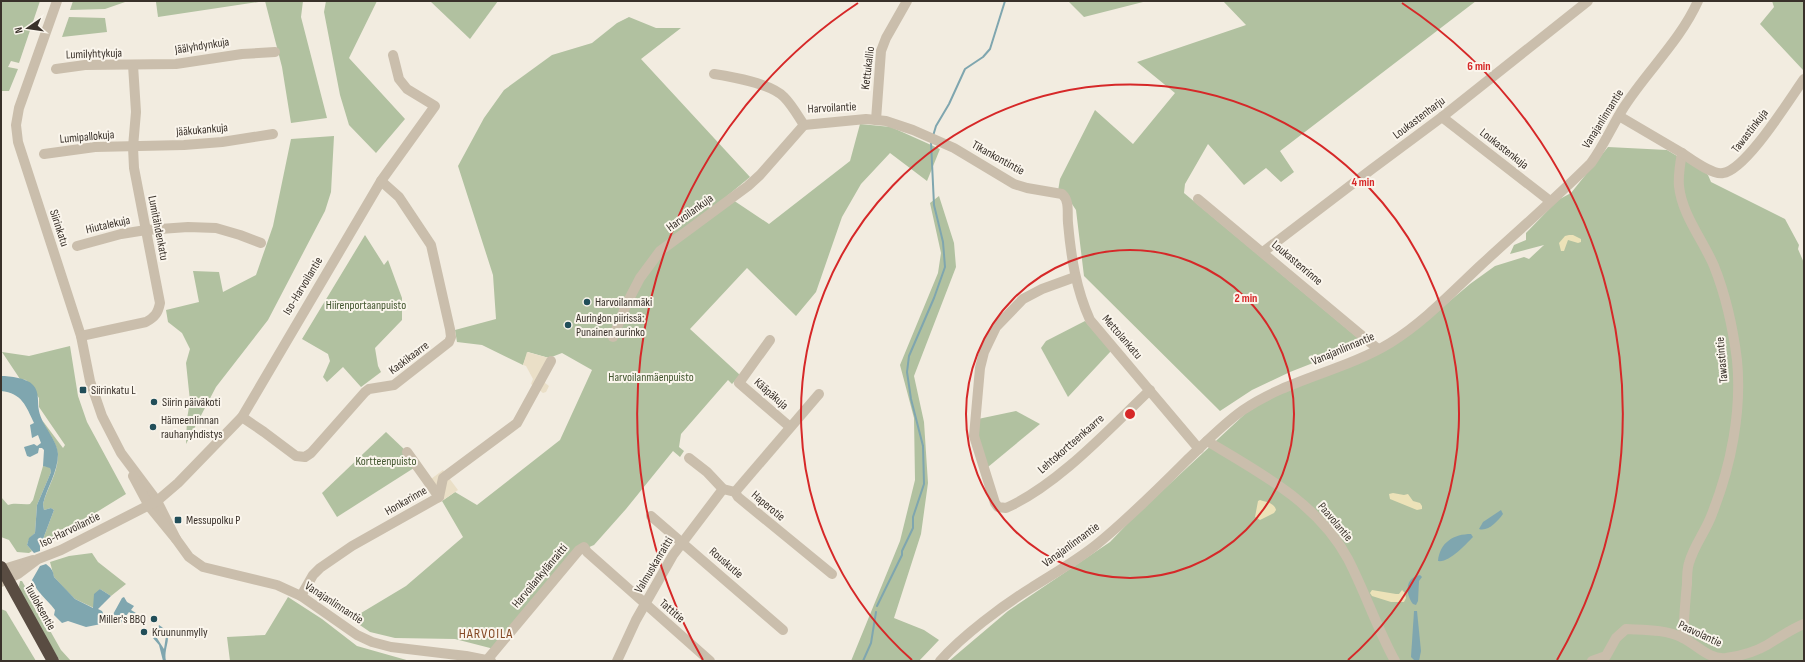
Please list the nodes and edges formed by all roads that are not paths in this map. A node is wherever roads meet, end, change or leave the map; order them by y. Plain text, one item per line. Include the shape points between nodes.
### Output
1 (56, 1) edge
2 (907, 1) edge
3 (1588, 1) edge
4 (1698, 1) edge
5 (275, 52) dead end
6 (393, 55) dead end
7 (132, 65) junction
8 (56, 69) dead end
9 (714, 74) dead end
10 (1804, 79) edge
11 (1619, 116) junction
12 (1442, 117) junction
13 (876, 120) junction
14 (804, 125) junction
15 (273, 134) dead end
16 (942, 143) joint
17 (133, 147) junction
18 (1682, 153) junction
19 (44, 154) dead end
20 (381, 181) junction
21 (1066, 198) joint
22 (1198, 199) dead end
23 (1550, 201) junction
24 (146, 230) junction
25 (261, 243) dead end
26 (77, 246) dead end
27 (1263, 252) junction
28 (1075, 276) junction
29 (80, 336) junction
30 (613, 337) dead end
31 (770, 340) dead end
32 (1378, 349) junction
33 (551, 361) dead end
34 (1150, 390) junction
35 (820, 394) dead end
36 (242, 417) junction
37 (790, 427) junction
38 (1207, 441) junction
39 (1199, 449) junction
40 (407, 452) dead end
41 (690, 458) dead end
42 (723, 489) junction
43 (735, 492) junction
44 (439, 497) junction
45 (151, 501) junction
46 (651, 516) dead end
47 (682, 543) junction
48 (584, 547) joint
49 (832, 574) dead end
50 (2, 576) edge
51 (301, 596) junction
52 (645, 605) junction
53 (1803, 626) edge
54 (783, 630) dead end
55 (1683, 638) junction
56 (50, 661) edge
57 (53, 661) edge
58 (489, 661) edge
59 (617, 661) edge
60 (710, 661) edge
61 (940, 661) edge
62 (1395, 661) edge
63 (1592, 661) edge

1 - 29 street, Siirinkatu via 25,89 16,125 18,142
2 - 13 street, Kettukallio via 881,51
3 - 12 street, Loukastenharju
4 - 11 street, Vanajanlinnantie via 1678,36
5 - 7 street, Jäälyhdynkuja via 176,64
6 - 20 street, Iso-Harvoilantie via 399,79 407,89 435,106
7 - 8 street, Lumilyhtykuja
7 - 17 street, Lumitähdenkatu via 136,112
9 - 14 street, Harvoilantie via 746,80 774,91 784,97
10 - 18 street, Tawastinkuja via 1741,164 1722,174
11 - 18 street
11 - 23 street, Vanajanlinnantie via 1591,162
12 - 23 street, Loukastenkuja
12 - 27 street, Loukastenharju
13 - 14 street, Harvoilantie
13 - 16 street, Harvoilantie via 913,130
14 - 30 street, Harvoilankuja via 748,186 660,251 640,278
15 - 17 street, Jääkukankuja via 222,142
16 - 21 street, Tikankontintie via 1014,184 1058,192
17 - 19 street, Lumipallokuja via 95,147
17 - 24 street, Lumitähdenkatu via 136,182
18 - 55 street, Tawastintie via 1679,170 1680,193 1723,290 1734,338 1738,384 1735,425 1725,478 1712,516 1688,564
20 - 36 street, Iso-Harvoilantie
20 - 36 street, Kaskikaarre via 399,197 431,245 452,337 394,385 364,392 305,457 296,456
21 - 28 street, Mettolankatu
22 - 27 street, Loukastenrinne
23 - 32 street, Vanajanlinnantie via 1437,306 1406,332
24 - 25 street, Hiutalekuja via 216,228
24 - 26 street, Hiutalekuja
24 - 29 street, Lumitähdenkatu via 160,303 155,317 146,322
27 - 32 street, Loukastenrinne
28 - 34 street, Mettolankatu via 1090,320
28 - 34 street, Lehtokortteenkaarre via 1023,299 996,327 984,352 980,368 974,436 994,504 1006,508 1051,481
29 - 45 street, Siirinkatu via 90,381 102,416 121,454
31 - 37 street, Kääpäkuja via 738,383
32 - 38 street, Vanajanlinnantie via 1255,402
33 - 44 street, Honkarinne via 517,423 443,478
34 - 39 street, Mettolankatu
35 - 37 street
36 - 45 street, Iso-Harvoilantie via 188,473
37 - 43 street
38 - 39 street, Vanajanlinnantie
38 - 62 street, Paavolantie via 1292,494 1334,537 1348,559
39 - 61 street, Vanajanlinnantie via 1096,545 1062,570 1004,606
40 - 44 street
41 - 42 street
42 - 43 street, Haperotie
42 - 47 street, Valmuskanraitti
43 - 49 street, Haperotie via 738,498
44 - 51 street, Honkarinne via 352,546 320,568 312,575
45 - 50 street, Iso-Harvoilantie via 113,523
45 - 51 street, Vanajanlinnantie via 189,557 203,567 277,585
46 - 47 street, Rouskutie
47 - 52 street, Valmuskanraitti
47 - 54 street, Rouskutie
48 - 52 street, Tattitie via 586,552
48 - 58 street, Harvoilankylänraitti
50 - 56 highway, Tuuloksentie via 30,633
50 - 57 highway, Tuuloksentie
51 - 58 street, Vanajanlinnantie via 357,635 372,642
52 - 59 street, Valmuskanraitti
52 - 60 street, Tattitie
53 - 55 street, Paavolantie via 1765,646 1726,658 1707,654
55 - 63 street, Paavolantie via 1651,630 1626,629 1616,638 1606,656

